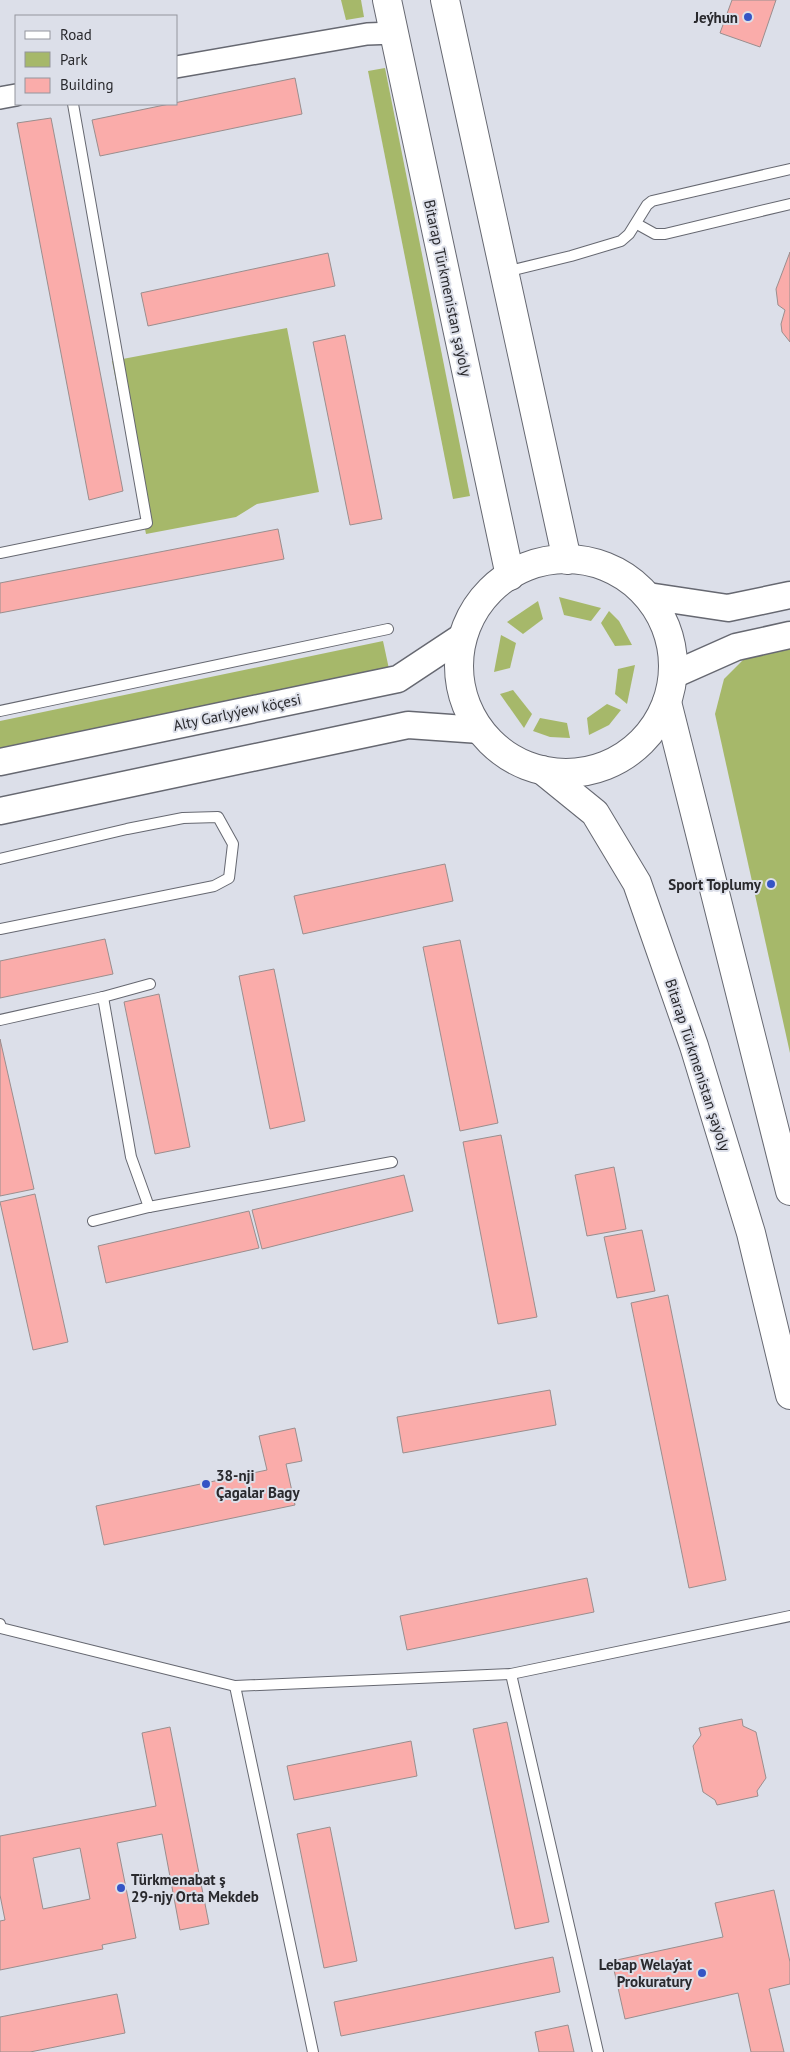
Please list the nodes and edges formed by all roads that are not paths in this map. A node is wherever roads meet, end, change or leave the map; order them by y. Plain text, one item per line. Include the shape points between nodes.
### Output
1 (387, 0) edge
2 (445, 0) edge
3 (394, 33) junction
4 (178, 67) edge
5 (15, 95) edge
6 (0, 98) edge
7 (73, 105) edge
8 (790, 169) edge
9 (790, 204) edge
10 (637, 224) junction
11 (504, 272) junction
12 (0, 553) edge
13 (567, 560) junction
14 (510, 576) junction
15 (790, 595) edge
16 (648, 596) junction
17 (388, 629) dead end
18 (790, 635) edge
19 (463, 636) junction
20 (673, 675) junction
21 (667, 702) junction
22 (0, 711) edge
23 (480, 730) junction
24 (0, 762) edge
25 (542, 770) junction
26 (0, 811) edge
27 (0, 859) edge
28 (0, 929) edge
29 (150, 984) dead end
30 (104, 997) junction
31 (0, 1020) edge
32 (392, 1162) dead end
33 (790, 1191) edge
34 (148, 1207) junction
35 (93, 1221) dead end
36 (790, 1395) edge
37 (790, 1616) edge
38 (0, 1624) edge
39 (512, 1674) junction
40 (235, 1686) junction
41 (313, 2052) edge
42 (598, 2052) edge

1 - 3 main road, Bitarap Türkmenistan şaýoly
2 - 11 main road
3 - 4 street via 367,34
3 - 14 main road, Bitarap Türkmenistan şaýoly
5 - 6 street
7 - 12 lane via 147,522
8 - 10 lane via 652,201
9 - 10 lane via 665,234 655,234
10 - 11 lane via 621,241
11 - 13 main road
13 - 14 main road via 552,559 517,570
13 - 16 main road via 590,561 622,574
14 - 19 main road via 488,592 472,613
15 - 16 street via 728,608
16 - 20 main road via 664,620 672,647
17 - 22 lane
18 - 20 street via 736,647
19 - 23 main road via 458,668 464,701
19 - 24 street, Alty Garlyýew köçesi via 398,679
20 - 21 main road
21 - 25 main road via 652,730 624,755 603,766 573,772
21 - 33 main road via 777,1124
23 - 25 main road via 497,748 518,762
23 - 26 street via 408,725
25 - 36 main road, Bitarap Türkmenistan şaýoly via 595,813 637,883 694,1046 751,1233
27 - 28 lane via 182,818 218,817 233,844 229,878 214,886
29 - 30 lane
30 - 31 lane
30 - 34 lane via 131,1157
32 - 34 lane
34 - 35 lane
37 - 39 lane
38 - 40 lane via 1,1628
39 - 40 lane
39 - 42 lane
40 - 41 lane

